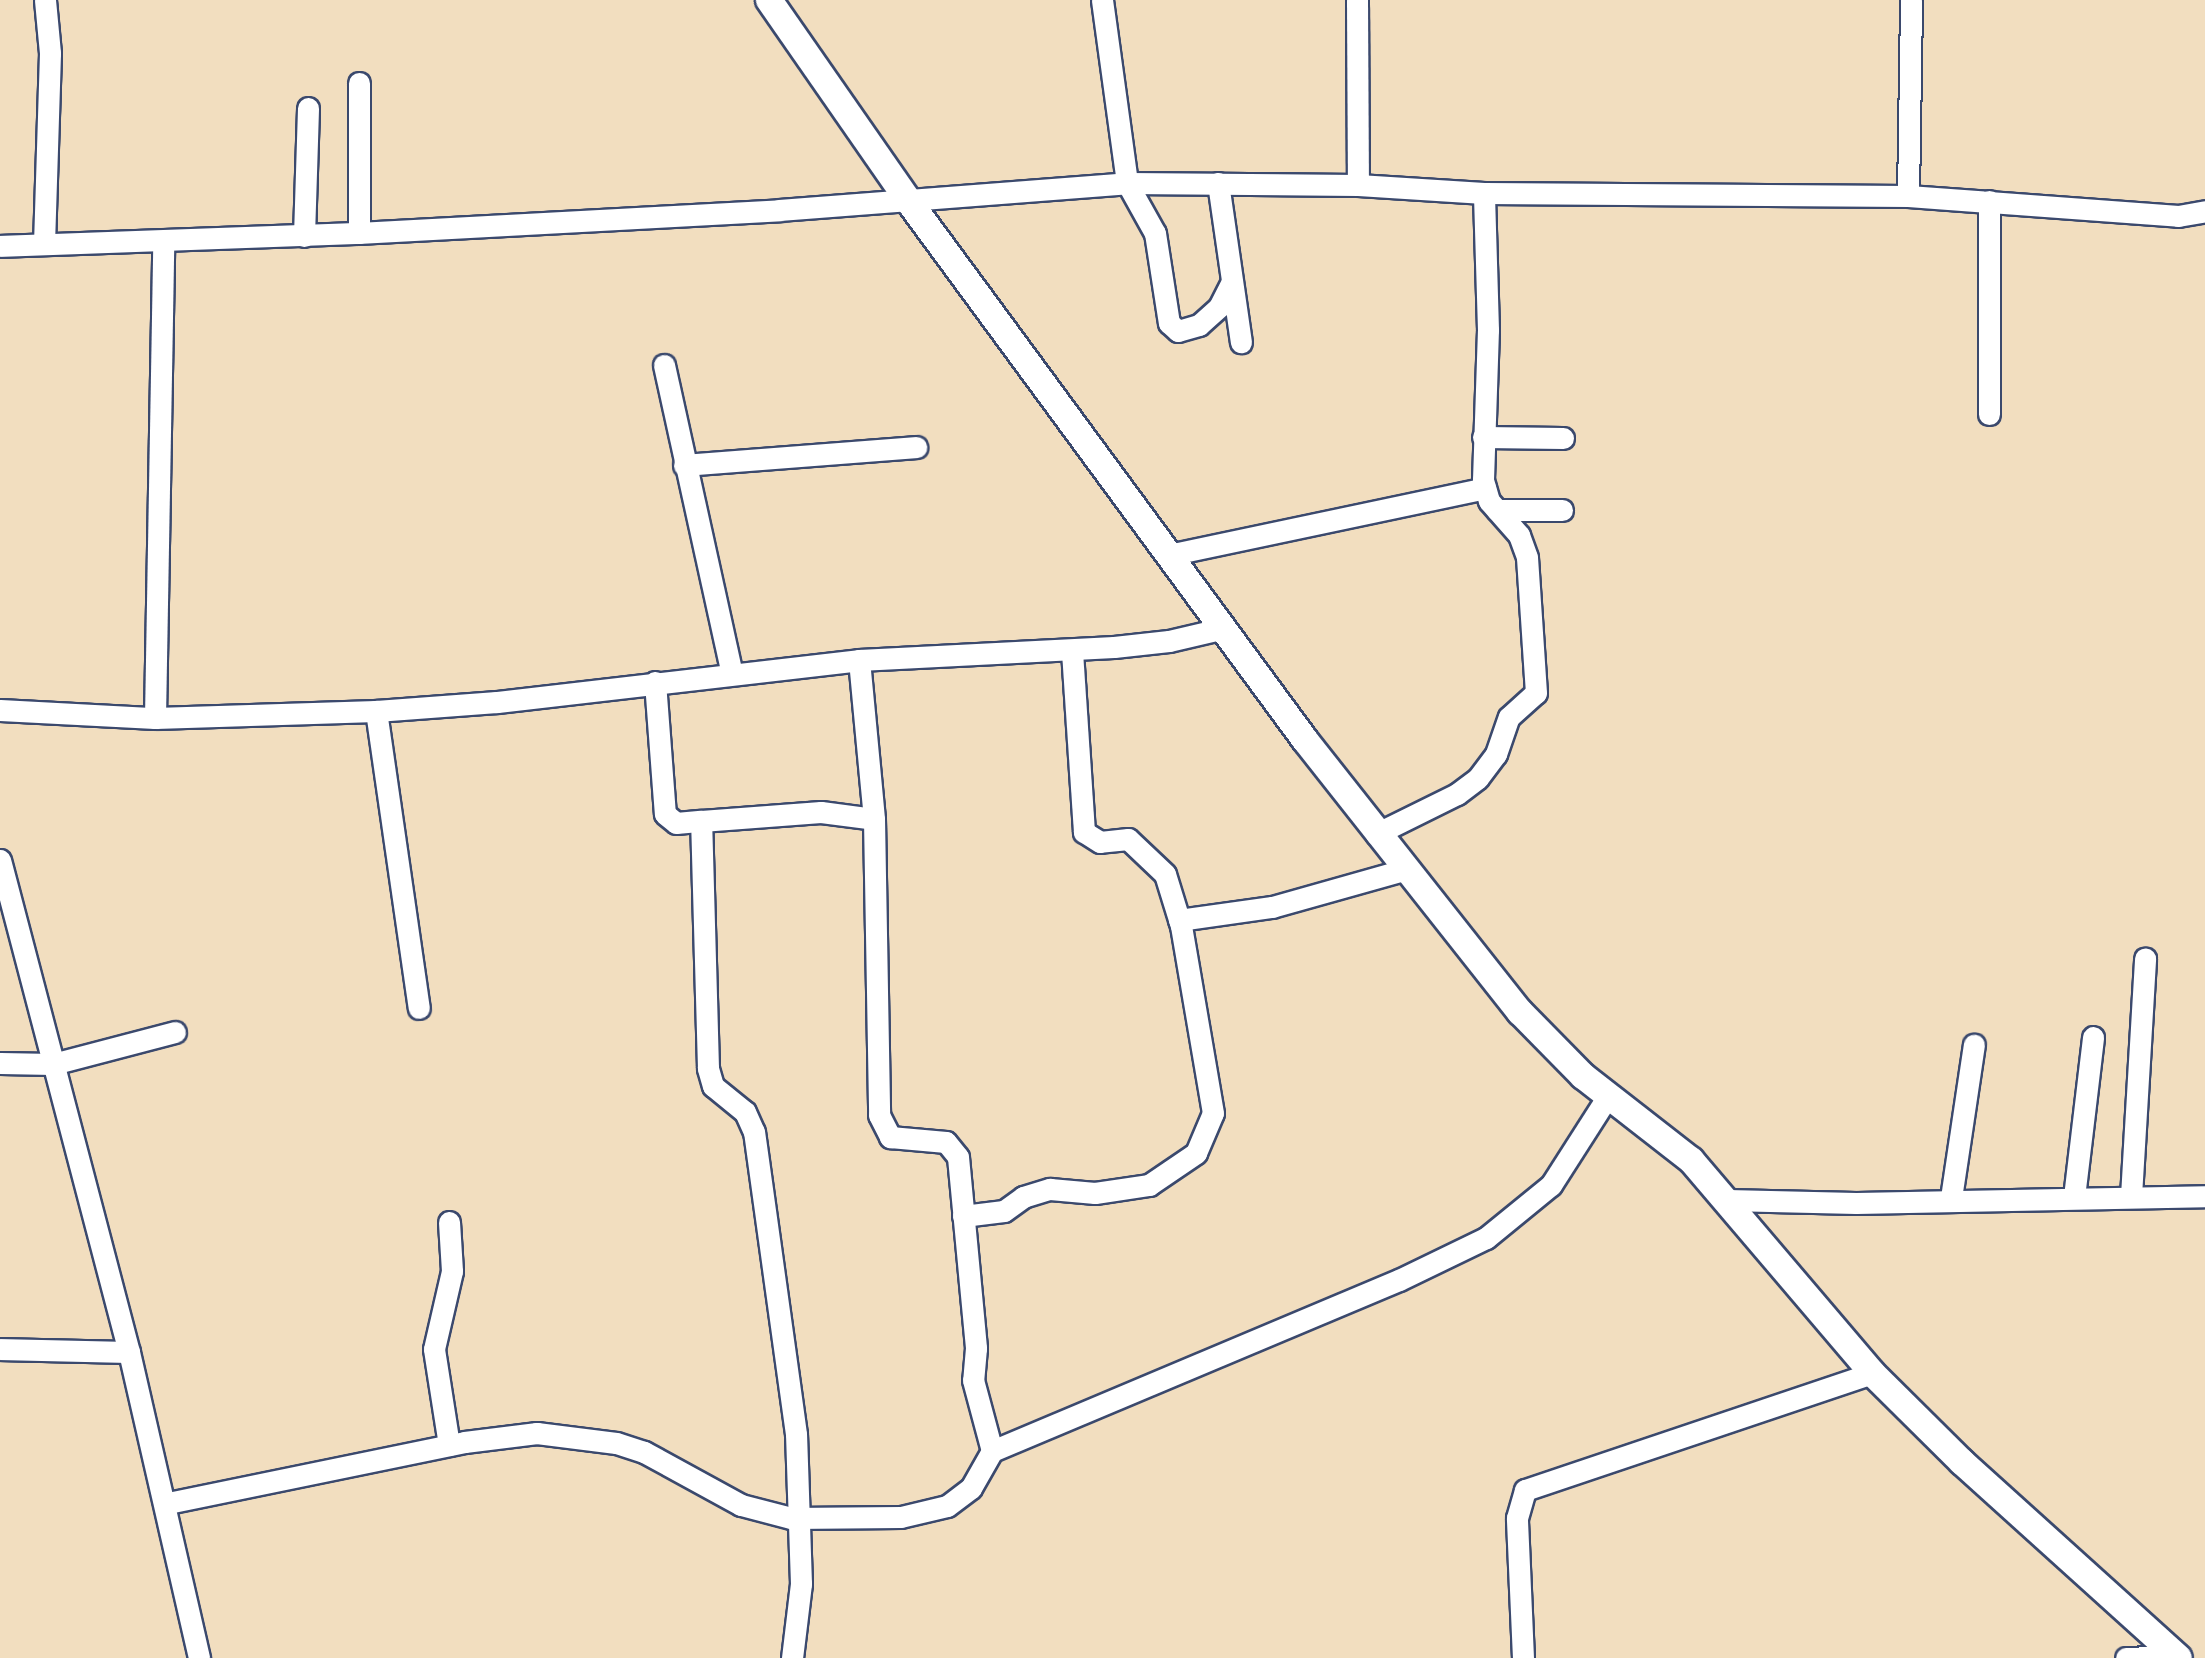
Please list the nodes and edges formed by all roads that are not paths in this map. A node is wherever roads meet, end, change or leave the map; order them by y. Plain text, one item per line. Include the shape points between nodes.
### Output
1 (45, 0) edge
2 (769, 0) edge
3 (1102, 0) edge
4 (1357, 0) edge
5 (1911, 0) edge
6 (359, 83) dead end
7 (308, 108) dead end
8 (1127, 183) junction
9 (1218, 183) junction
10 (1358, 185) junction
11 (1484, 193) junction
12 (1908, 196) junction
13 (1989, 201) junction
14 (910, 203) junction
15 (2205, 211) edge
16 (359, 233) junction
17 (304, 236) junction
18 (163, 242) junction
19 (44, 244) junction
20 (0, 246) edge
21 (1232, 282) junction
22 (1241, 342) dead end
23 (664, 365) dead end
24 (1989, 414) dead end
25 (1483, 437) junction
26 (1563, 438) dead end
27 (916, 447) dead end
28 (684, 465) junction
29 (1485, 488) junction
30 (1497, 510) junction
31 (1562, 510) dead end
32 (1168, 555) junction
33 (1225, 628) junction
34 (1072, 650) junction
35 (859, 660) junction
36 (730, 671) junction
37 (655, 682) junction
38 (0, 710) edge
39 (376, 711) junction
40 (155, 718) junction
41 (874, 819) junction
42 (701, 821) junction
43 (1376, 834) junction
44 (1404, 870) junction
45 (2, 872) edge
46 (1179, 920) junction
47 (2145, 958) dead end
48 (419, 1008) dead end
49 (175, 1032) dead end
50 (2093, 1037) dead end
51 (1974, 1045) dead end
52 (0, 1063) edge
53 (53, 1064) junction
54 (1608, 1096) junction
55 (2131, 1196) junction
56 (2205, 1196) edge
57 (2074, 1197) junction
58 (1951, 1198) junction
59 (1727, 1200) junction
60 (963, 1216) junction
61 (449, 1222) dead end
62 (0, 1349) edge
63 (129, 1353) junction
64 (1871, 1373) junction
65 (449, 1445) junction
66 (992, 1451) junction
67 (164, 1504) junction
68 (798, 1518) junction
69 (2177, 1657) edge
70 (199, 1658) edge
71 (792, 1658) edge
72 (1522, 1658) edge
73 (2126, 1658) edge

1 - 19 street via 50,53
2 - 14 main road
3 - 8 street
4 - 10 street
5 - 12 street
6 - 16 street
7 - 17 street
8 - 9 street
8 - 14 street
8 - 21 street via 1155,233 1169,323 1178,331 1199,325 1219,307
9 - 10 street
9 - 21 street
10 - 11 street
11 - 12 street
11 - 25 street via 1488,330
12 - 13 street
13 - 15 street via 2178,216
13 - 24 street
14 - 16 street
14 - 32 main road
16 - 17 street
17 - 18 street
18 - 19 street
18 - 40 street
19 - 20 street
21 - 22 street
23 - 28 street
25 - 26 street
25 - 29 street
27 - 28 street
28 - 36 street
29 - 30 street
29 - 32 street
30 - 31 street
30 - 43 street via 1519,535 1527,557 1535,695 1509,716 1496,754 1478,778 1457,794
32 - 33 main road
33 - 34 street via 1169,641
33 - 43 main road
34 - 35 street
34 - 46 street via 1084,832 1100,842 1128,839 1158,865
35 - 36 street
35 - 41 street
36 - 37 street
37 - 39 street via 497,702
37 - 42 street via 665,814 676,822
38 - 40 street
39 - 40 street
39 - 48 street
41 - 42 street via 821,812
41 - 60 street via 880,1115 890,1137 953,1147
42 - 68 street via 708,1068 713,1086 745,1112 754,1132 796,1434
43 - 44 main road
44 - 46 street via 1272,907
44 - 54 main road via 1520,1012
45 - 53 street
46 - 60 street via 1213,1113 1196,1153 1149,1185 1095,1193 1050,1189 1023,1197 1004,1211
47 - 55 street
49 - 53 street
50 - 57 street
51 - 58 street
52 - 53 street
53 - 63 street
54 - 59 main road via 1677,1147
54 - 66 street via 1551,1185 1486,1238 1399,1280
55 - 56 street
55 - 57 street
57 - 58 street
58 - 59 street via 1856,1203
59 - 64 main road
60 - 66 street via 976,1348 976,1401
61 - 65 street via 452,1270 434,1349
62 - 63 street
63 - 67 street
64 - 69 main road
64 - 72 street via 1525,1490 1517,1517
65 - 67 street
65 - 68 street via 514,1434 588,1436 644,1452 741,1504
66 - 68 street via 971,1488 947,1506 853,1521
67 - 70 street
68 - 71 street via 801,1584
69 - 73 street

